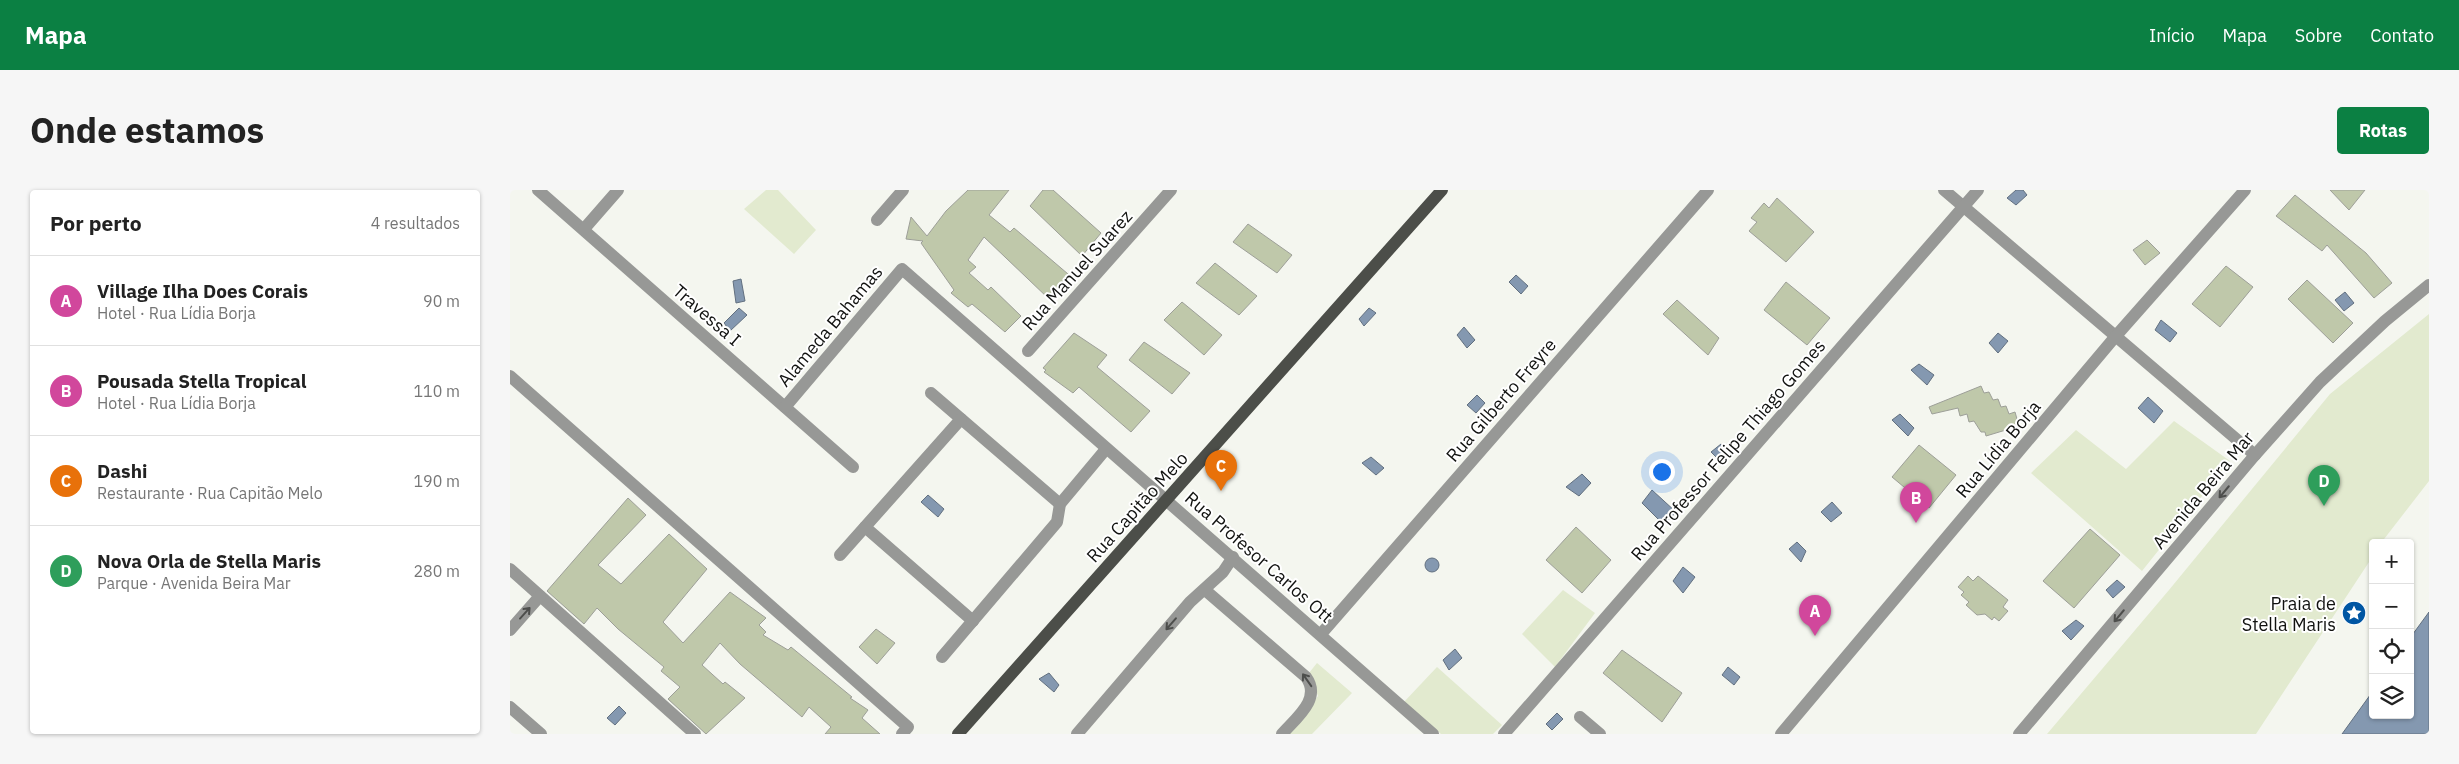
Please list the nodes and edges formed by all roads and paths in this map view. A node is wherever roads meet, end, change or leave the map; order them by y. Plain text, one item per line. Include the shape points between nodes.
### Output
1 (538, 190) edge
2 (618, 190) edge
3 (903, 190) edge
4 (1171, 190) edge
5 (1442, 190) edge
6 (1708, 190) edge
7 (1944, 190) edge
8 (1978, 190) edge
9 (2245, 190) edge
10 (1963, 207) junction
11 (877, 220) dead end
12 (584, 229) junction
13 (902, 269) joint
14 (2429, 285) edge
15 (2116, 337) junction
16 (1028, 351) dead end
17 (510, 376) edge
18 (931, 393) dead end
19 (785, 407) junction
20 (961, 419) junction
21 (1106, 449) junction
22 (2255, 455) junction
23 (853, 466) dead end
24 (1166, 500) junction
25 (1060, 504) junction
26 (865, 527) junction
27 (840, 555) dead end
28 (1233, 557) junction
29 (513, 577) edge
30 (1205, 590) junction
31 (540, 596) junction
32 (973, 621) junction
33 (510, 630) edge
34 (1321, 634) junction
35 (942, 657) dead end
36 (510, 707) edge
37 (1580, 717) dead end
38 (540, 734) edge
39 (695, 734) edge
40 (902, 734) edge
41 (958, 734) edge
42 (1077, 734) edge
43 (1282, 734) edge
44 (1433, 734) edge
45 (1504, 734) edge
46 (1600, 734) edge
47 (1781, 734) edge
48 (2019, 734) edge

1 - 12 street, Travessa I
2 - 12 street
3 - 11 street
4 - 16 street, Rua Manuel Suarez
5 - 24 main road, Rua Capitão Melo
6 - 34 street, Rua Gilberto Freyre
7 - 10 street
8 - 10 street, Rua Professor Felipe Thiago Gomes
9 - 15 street, Rua Lídia Borja
10 - 15 street
10 - 45 street, Rua Professor Felipe Thiago Gomes
12 - 19 street, Travessa I
13 - 19 street, Alameda Bahamas
13 - 21 street, Rua Profesor Carlos Ott
14 - 22 street, Avenida Beira Mar via 2320,382
15 - 22 street
15 - 47 street, Rua Lídia Borja
17 - 40 street via 908,727
18 - 20 street
19 - 23 street, Travessa I
20 - 25 street
20 - 26 street
21 - 24 street, Rua Profesor Carlos Ott
21 - 25 street
22 -> 48 street, Avenida Beira Mar
24 - 28 street, Rua Profesor Carlos Ott
24 - 41 main road, Rua Capitão Melo
25 - 32 street via 1057,522
26 - 27 street
26 - 32 street
28 - 30 street
28 - 34 street, Rua Profesor Carlos Ott
29 - 31 street
30 -> 42 street via 1190,602
43 -> 30 street via 1310,700 1311,684
33 -> 31 street
31 - 39 street
32 - 35 street
34 - 44 street, Rua Profesor Carlos Ott
36 - 38 street
37 - 46 street

